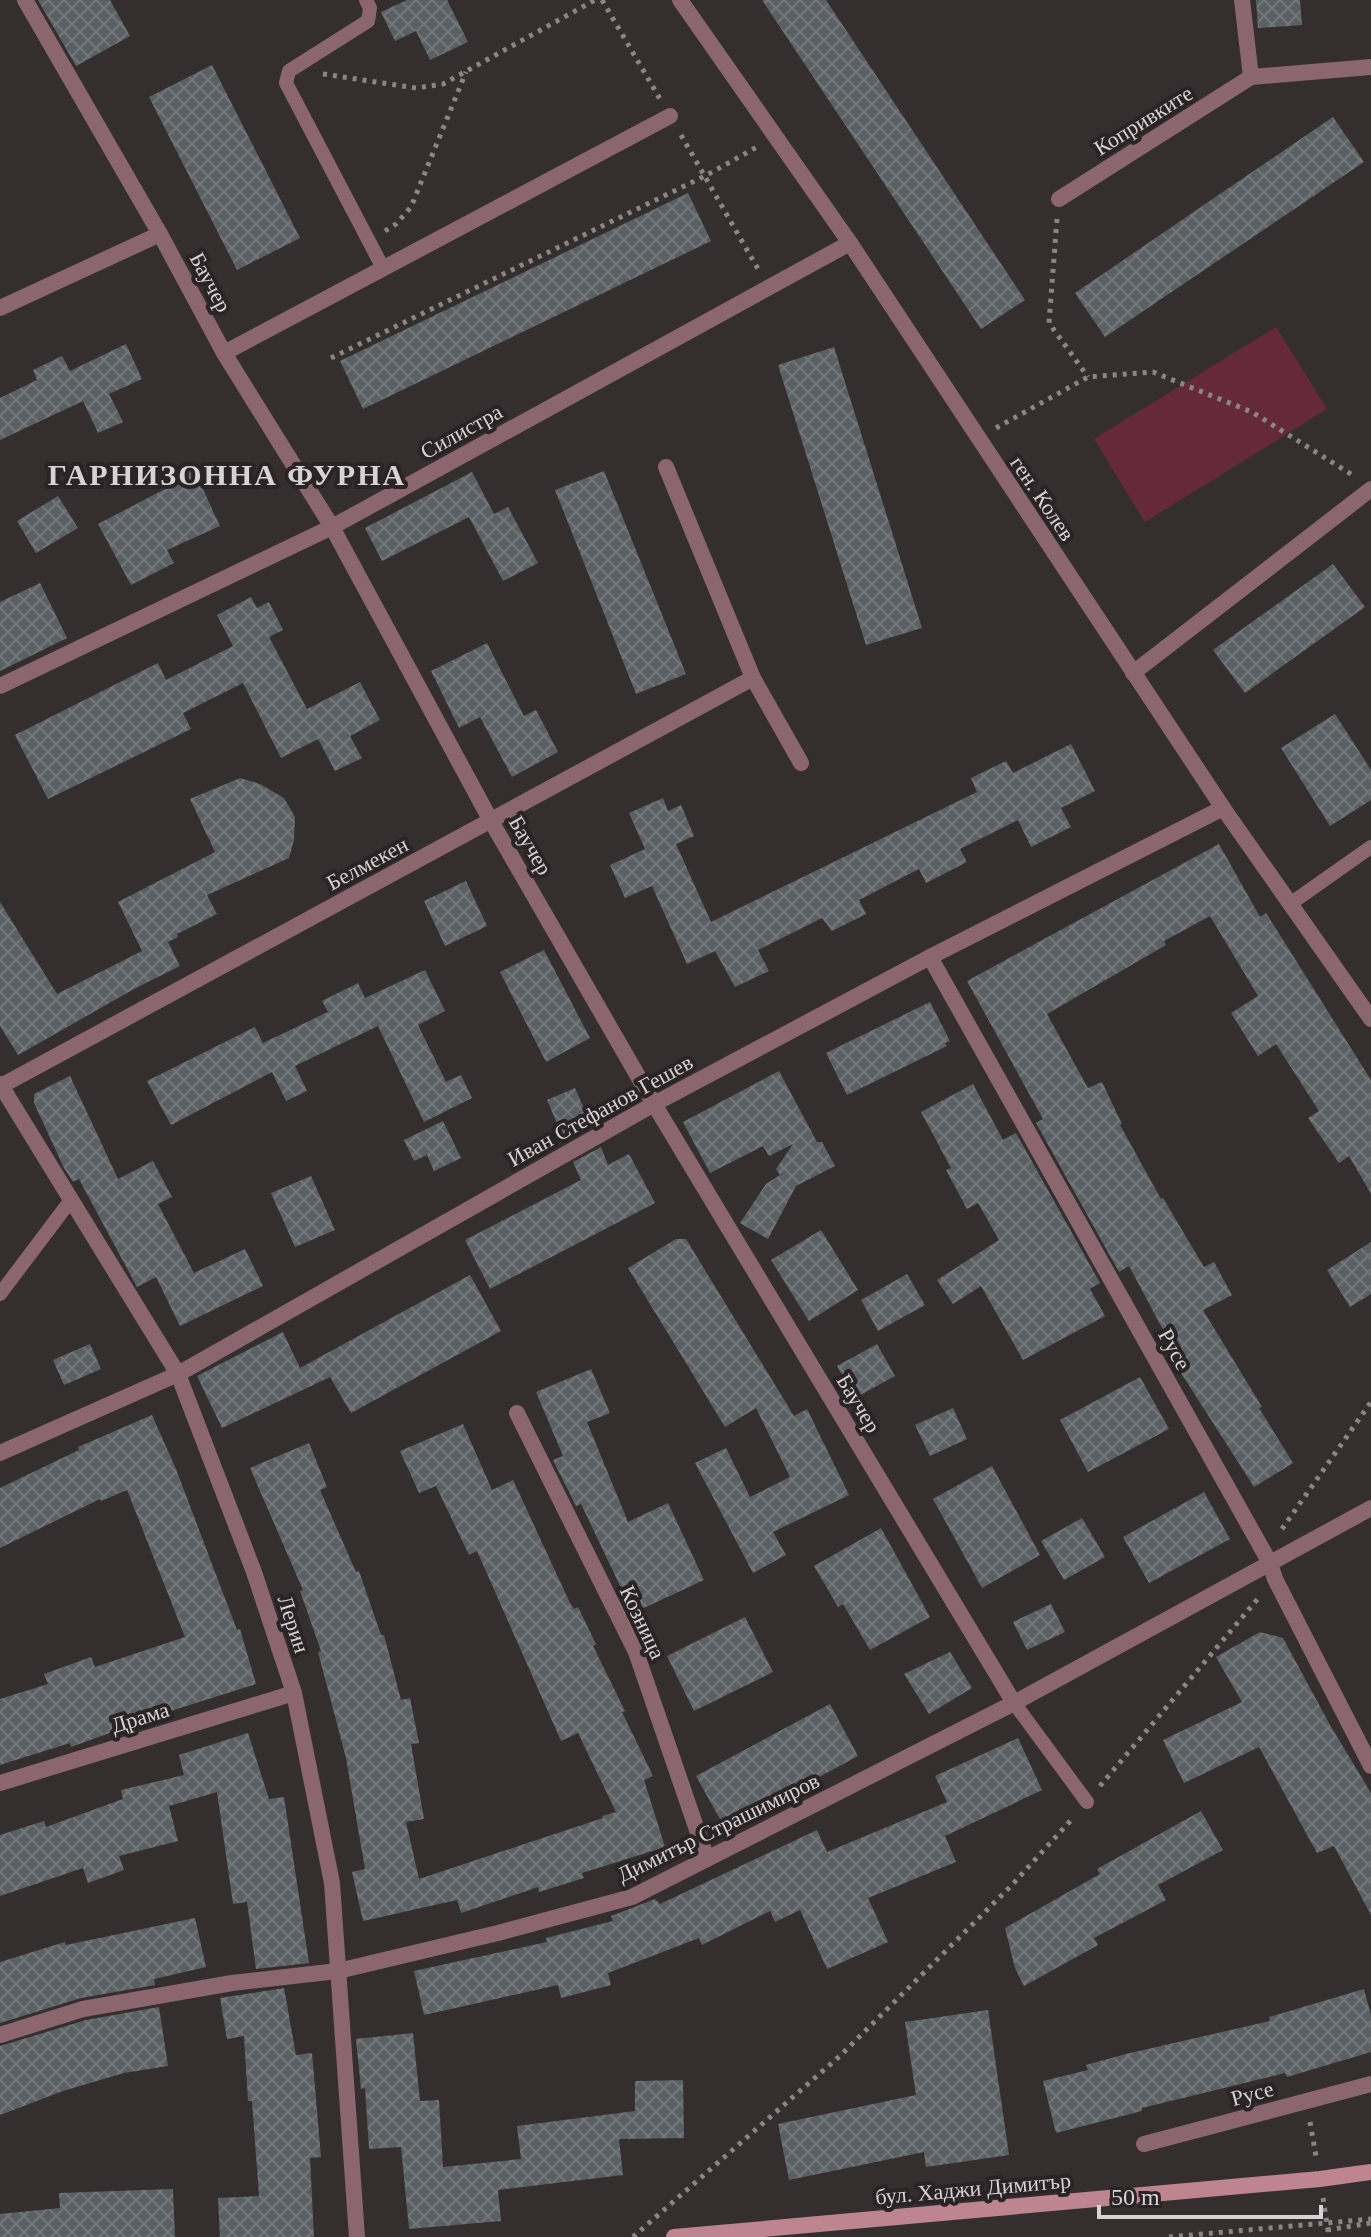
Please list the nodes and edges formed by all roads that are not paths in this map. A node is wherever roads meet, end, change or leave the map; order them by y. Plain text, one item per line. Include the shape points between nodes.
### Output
1 (25, 0) edge
2 (366, 0) edge
3 (680, 0) edge
4 (1242, 0) edge
5 (1371, 67) edge
6 (1251, 77) junction
7 (670, 116) road end
8 (1059, 199) road end
9 (160, 234) junction
10 (850, 243) junction
11 (383, 268) junction
12 (0, 308) edge
13 (224, 353) junction
14 (666, 467) dead end
15 (1364, 484) edge
16 (332, 527) junction
17 (1133, 673) junction
18 (753, 678) junction
19 (0, 686) edge
20 (801, 763) dead end
21 (1223, 808) junction
22 (491, 821) junction
23 (1371, 847) edge
24 (1290, 904) junction
25 (930, 957) junction
26 (1371, 1019) edge
27 (1, 1085) edge
28 (654, 1104) junction
29 (71, 1200) junction
30 (0, 1294) edge
31 (178, 1374) junction
32 (517, 1413) dead end
33 (0, 1453) edge
34 (1371, 1508) edge
35 (1272, 1571) junction
36 (294, 1693) junction
37 (1014, 1703) junction
38 (1371, 1766) edge
39 (0, 1783) edge
40 (1087, 1802) road end
41 (707, 1859) junction
42 (338, 1971) junction
43 (0, 2035) edge
44 (1371, 2084) edge
45 (1144, 2144) dead end
46 (1371, 2172) edge
47 (357, 2237) edge
48 (674, 2237) edge

1 - 9 street, Баучер
2 - 11 lane via 368,21 289,71 286,83
3 - 10 street, ген. Колев
4 - 6 street
5 - 6 street, Копривките
6 - 8 street, Копривките
7 - 11 street
9 - 12 street
9 - 13 street, Баучер
10 - 16 street, Силистра
10 - 17 street, ген. Колев
11 - 13 street
13 - 16 street, Баучер
14 - 18 street
15 - 17 street
16 - 19 street, Силистра
16 - 22 street, Баучер
17 - 21 street, ген. Колев
18 - 20 street
18 - 22 street, Белмекен
21 - 24 street, ген. Колев
21 - 25 street, Иван Стефанов Гешев
22 - 27 street, Белмекен
22 - 28 street, Баучер
23 - 24 lane
24 - 26 street, ген. Колев
25 - 28 street, Иван Стефанов Гешев
25 - 35 street, Русе
27 - 29 street, Лерин
28 - 31 street, Иван Стефанов Гешев
28 - 37 street, Баучер
29 - 30 lane
29 - 31 street, Лерин
31 - 33 street, Иван Стефанов Гешев
31 - 36 street, Лерин
32 - 41 street, Козница via 636,1652
34 - 35 street, Димитър Страшимиров via 1287,1554
35 - 37 street, Димитър Страшимиров
35 - 38 street, Русе
36 - 39 street, Драма
36 - 42 street, Лерин via 332,1883
37 - 40 lane
37 - 41 street, Димитър Страшимиров
41 - 42 street, Димитър Страшимиров via 632,1897
42 - 43 street, Димитър Страшимиров via 83,2009
42 - 47 street, Лерин
44 - 45 street, Русе
46 - 48 main road, бул. Хаджи Димитър

